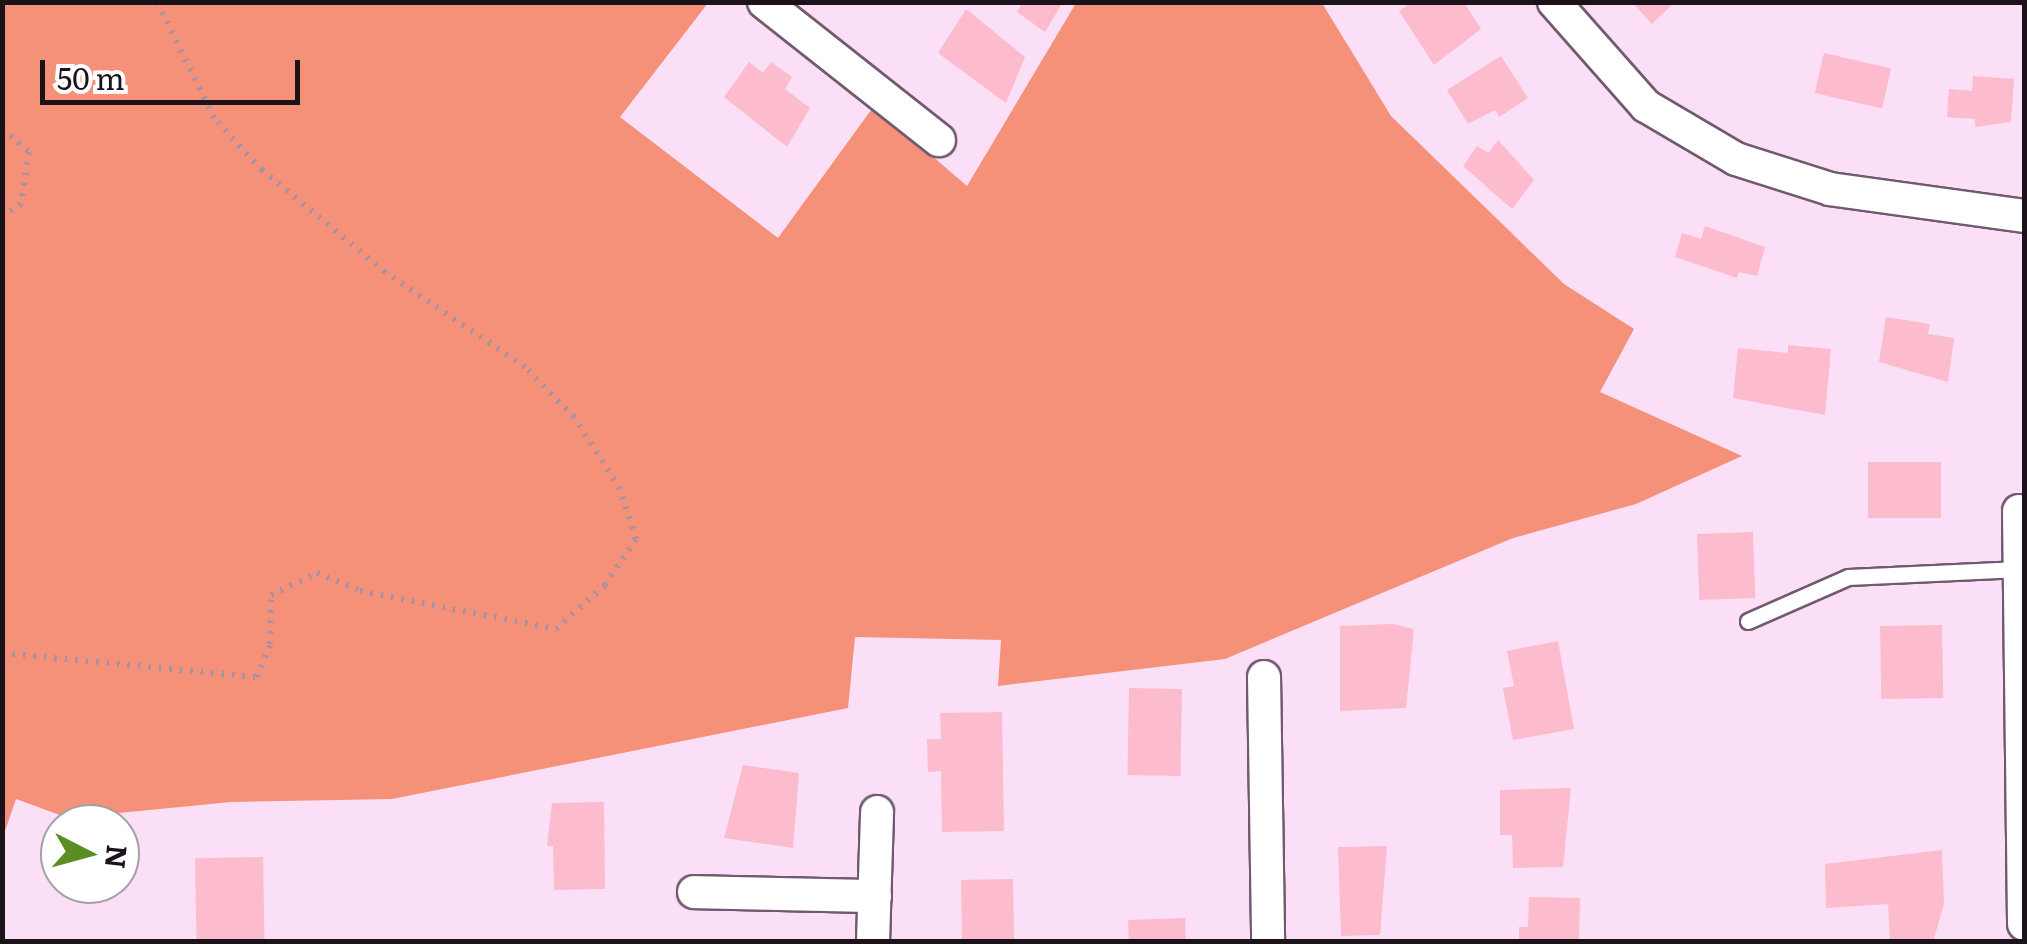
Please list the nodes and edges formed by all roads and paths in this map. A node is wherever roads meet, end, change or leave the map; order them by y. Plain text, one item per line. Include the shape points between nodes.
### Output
1 (157, 2) edge
2 (764, 2) edge
3 (1554, 2) edge
4 (2, 130) edge
5 (938, 140) dead end
6 (2, 216) edge
7 (2024, 216) edge
8 (2020, 511) dead end
9 (2020, 570) junction
10 (1748, 621) dead end
11 (2, 653) edge
12 (1264, 676) dead end
13 (877, 812) dead end
14 (694, 892) dead end
15 (875, 896) junction
16 (2024, 924) edge
17 (873, 942) edge
18 (1268, 942) edge

1 - 11 path via 214,118 262,170 385,272 526,367 574,417 620,489 636,539 605,585 556,629 360,591 317,573 270,594 270,644 257,677
2 - 5 street
3 - 7 street via 1646,106 1736,160 1830,189
4 - 6 path via 29,152 21,204
8 - 9 street
9 - 10 lane via 1848,577
9 - 16 street
12 - 18 street
13 - 15 street
14 - 15 street
15 - 17 street

